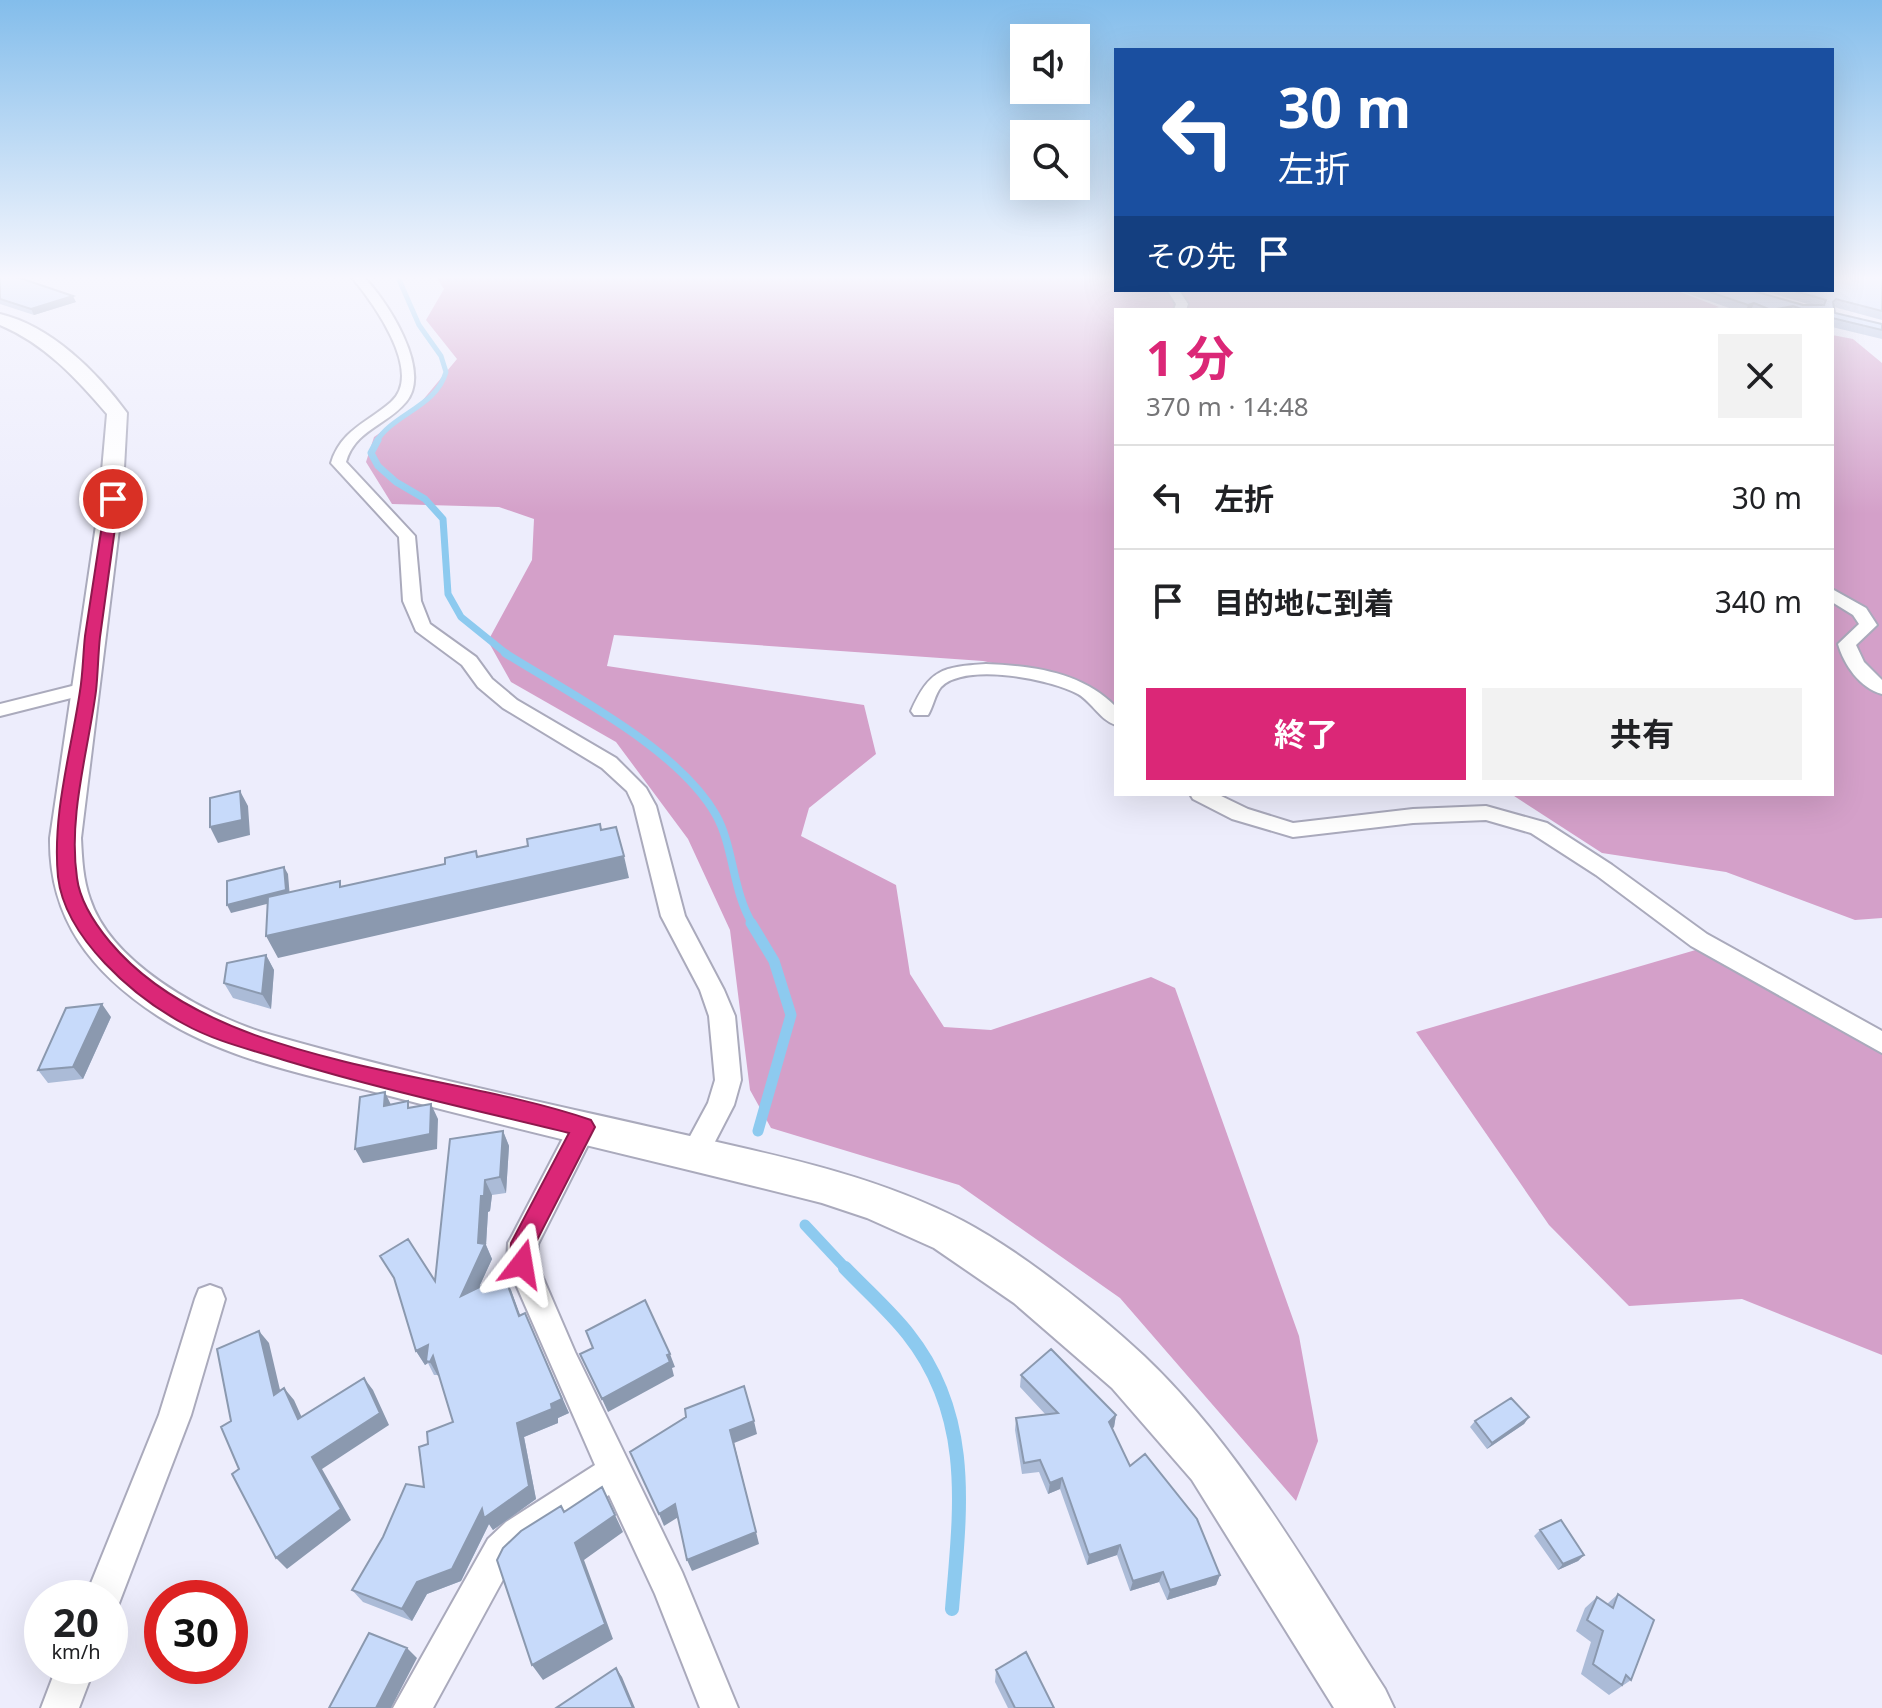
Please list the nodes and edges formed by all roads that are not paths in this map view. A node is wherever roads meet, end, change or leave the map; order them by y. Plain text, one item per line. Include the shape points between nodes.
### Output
1 (63, 355) edge
2 (403, 355) edge
3 (1834, 595) edge
4 (88, 688) junction
5 (1882, 688) edge
6 (0, 710) edge
7 (921, 711) dead end
8 (1114, 717) edge
9 (1204, 796) edge
10 (1882, 1043) edge
11 (583, 1127) junction
12 (695, 1153) junction
13 (210, 1299) dead end
14 (615, 1472) junction
15 (110, 1580) edge
16 (69, 1684) edge
17 (60, 1708) edge
18 (412, 1708) edge
19 (719, 1708) edge
20 (1366, 1708) edge

1 - 4 street via 117,413 117,467
2 - 12 street via 408,387 403,397 354,433 338,463 407,536 412,601 422,627 469,661 510,704 609,763 636,788 673,916 722,1016 728,1080
3 - 5 street via 1860,612 1868,625 1847,644 1851,661
4 - 6 street
4 - 11 street via 69,805 68,881 90,931 145,988 192,1019 235,1037
7 - 8 street via 935,683 958,672 988,670 1045,675 1085,690
9 - 10 street via 1293,830 1486,813 1539,828 1699,940
11 - 12 street
11 - 14 street via 523,1243 522,1264
12 - 20 street via 822,1185 935,1228 1029,1289 1076,1327 1128,1372 1209,1463
13 - 15 street via 175,1415
14 - 18 street via 500,1551
14 - 19 street
16 - 17 street

